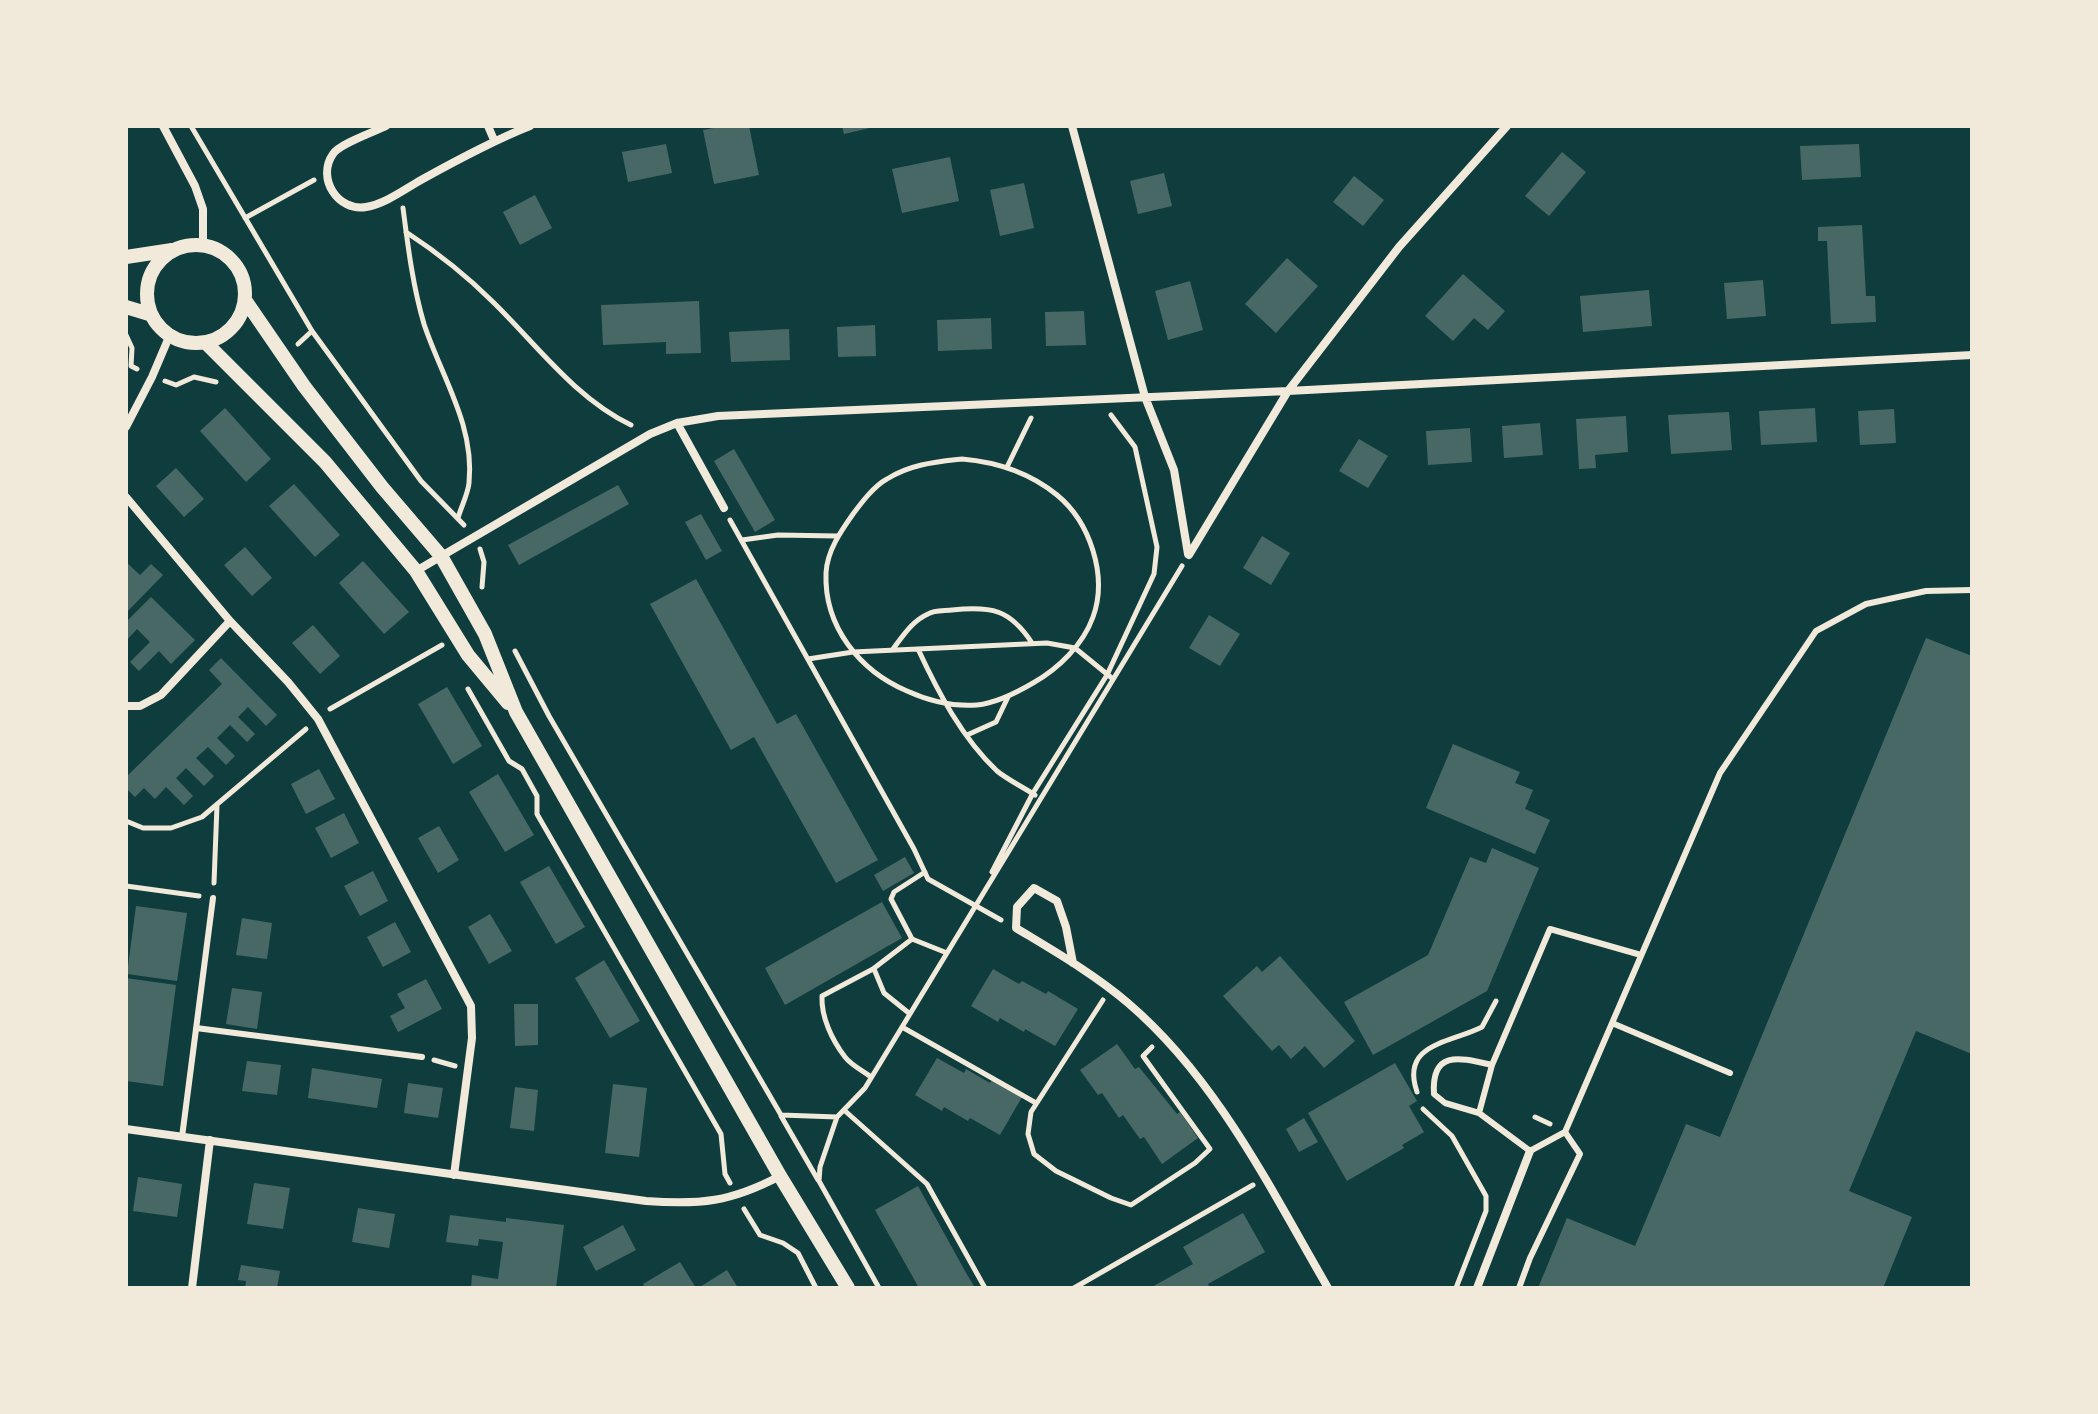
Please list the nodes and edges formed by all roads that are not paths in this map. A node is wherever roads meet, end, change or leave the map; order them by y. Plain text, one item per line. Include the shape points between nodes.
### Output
1 (163, 126) edge
2 (386, 126) edge
3 (488, 126) edge
4 (530, 126) edge
5 (1072, 126) edge
6 (1507, 126) edge
7 (494, 140) junction
8 (203, 245) junction
9 (172, 250) junction
10 (126, 257) edge
11 (245, 300) junction
12 (126, 307) edge
13 (149, 314) junction
14 (169, 337) junction
15 (206, 343) junction
16 (1972, 355) edge
17 (1288, 391) junction
18 (1145, 397) junction
19 (677, 423) junction
20 (126, 427) edge
21 (126, 497) edge
22 (724, 508) road end
23 (441, 556) junction
24 (416, 571) junction
25 (1972, 590) edge
26 (230, 621) junction
27 (126, 706) edge
28 (516, 712) junction
29 (213, 898) road end
30 (1641, 955) junction
31 (1073, 963) junction
32 (1612, 1023) junction
33 (196, 1028) junction
34 (422, 1057) road end
35 (1492, 1065) junction
36 (1730, 1073) dead end
37 (1479, 1113) junction
38 (126, 1129) edge
39 (1565, 1132) junction
40 (182, 1137) junction
41 (210, 1140) junction
42 (1530, 1151) junction
43 (454, 1175) junction
44 (780, 1176) junction
45 (192, 1288) edge
46 (847, 1288) edge
47 (1328, 1288) edge
48 (1477, 1288) edge
49 (1519, 1288) edge

1 - 8 street via 203,209
2 - 7 street via 334,151 327,166 328,182 347,206 366,207 402,191
3 - 7 street
4 - 7 street
5 - 18 street
6 - 17 street via 1399,247
8 - 9 street
8 - 11 street via 221,251 235,264 244,281
9 - 10 street
9 - 13 street via 149,277
11 - 15 street via 232,328
11 - 23 street via 304,386
12 - 13 street
13 - 14 street
14 - 15 street
14 - 20 street
15 - 24 street via 325,462
16 - 17 street
17 - 18 street
17 - 18 street via 1189,555 1174,470
18 - 19 street via 718,416
19 - 22 street
19 - 23 street
21 - 26 street
23 - 24 street
23 - 28 street via 485,634
24 - 28 street via 468,655
25 - 30 lane via 1926,591 1866,604 1816,631 1720,773
26 - 27 street via 161,695 140,706
26 - 43 street via 318,719 471,1006 472,1038
28 - 44 street
29 - 33 lane
30 - 32 lane
30 - 35 lane via 1550,929
31 - 31 street via 1057,901 1034,888 1017,907 1016,928
31 - 47 street via 1109,989 1194,1071
32 - 36 lane
32 - 39 lane
33 - 34 lane
33 - 40 lane
35 - 37 lane
35 - 37 lane via 1448,1060 1435,1073 1434,1094 1445,1103
37 - 42 lane
38 - 40 street
39 - 42 lane
39 - 49 lane via 1580,1154
40 - 41 street
41 - 43 street
41 - 45 street
42 - 48 street
43 - 44 street via 695,1203 721,1201
44 - 46 street

